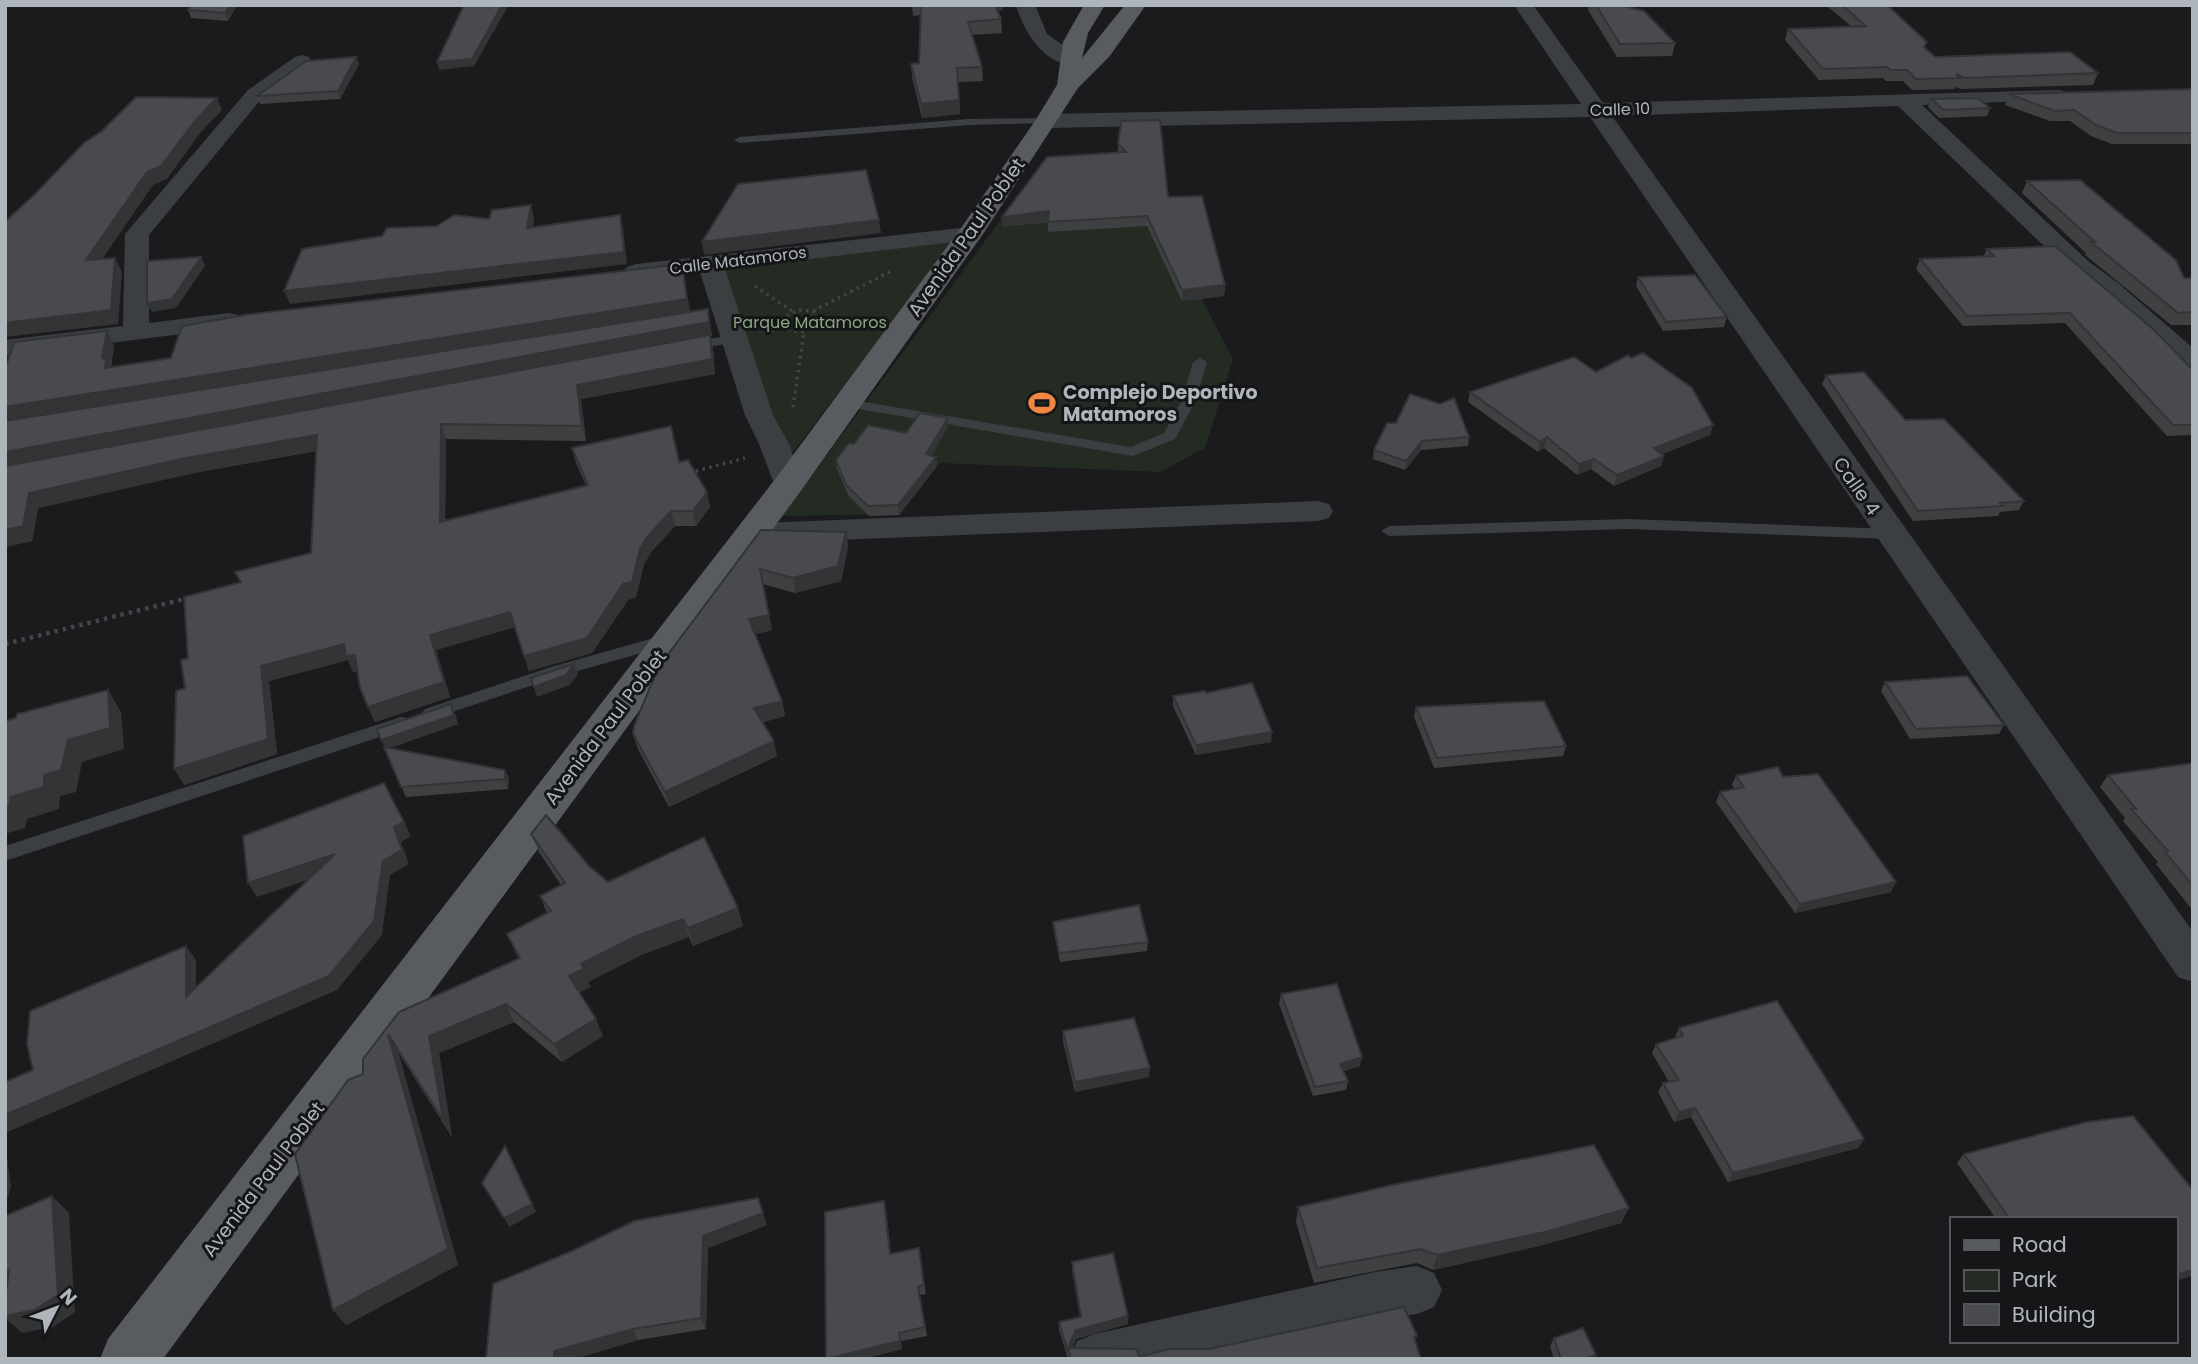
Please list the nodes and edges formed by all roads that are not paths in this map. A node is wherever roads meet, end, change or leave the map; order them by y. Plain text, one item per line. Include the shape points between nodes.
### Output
1 (1025, 5) edge
2 (1095, 5) edge
3 (1136, 5) edge
4 (1523, 5) edge
5 (302, 61) edge
6 (1069, 72) junction
7 (2082, 93) edge
8 (1903, 99) junction
9 (1594, 110) junction
10 (1047, 121) junction
11 (740, 141) dead end
12 (958, 235) junction
13 (710, 263) junction
14 (614, 274) edge
15 (259, 318) edge
16 (726, 323) junction
17 (136, 333) junction
18 (5, 348) edge
19 (669, 351) edge
20 (1200, 362) dead end
21 (2193, 363) edge
22 (847, 403) junction
23 (782, 468) junction
24 (1318, 512) dead end
25 (1389, 531) dead end
26 (751, 533) junction
27 (1891, 534) junction
28 (672, 639) junction
29 (5, 854) edge
30 (2193, 965) edge
31 (1418, 1290) dead end
32 (128, 1359) edge
33 (1095, 1359) edge

1 - 6 street via 1031,27
2 - 6 main road, Avenida Paul Poblet via 1071,46
3 - 6 main road, Avenida Paul Poblet via 1101,52
4 - 9 street, Calle 4
5 - 17 street via 256,94 137,234
6 - 10 main road, Avenida Paul Poblet
7 - 8 street, Calle 10
8 - 9 street, Calle 10
8 - 21 street via 2079,266
9 - 10 street, Calle 10
9 - 27 street, Calle 4
10 - 11 lane via 969,122
10 - 12 main road, Avenida Paul Poblet
12 - 13 street, Calle Matamoros
12 - 22 main road, Avenida Paul Poblet
13 - 14 street, Calle Matamoros
13 - 16 street
15 - 17 street
16 - 19 lane
16 - 23 street
17 - 18 street
20 - 22 lane via 1188,402 1170,436 1133,452
22 - 23 main road, Avenida Paul Poblet
23 - 26 main road, Avenida Paul Poblet
24 - 26 street
25 - 27 lane via 1629,524
26 - 28 main road, Avenida Paul Poblet
27 - 30 street, Calle 4
28 - 29 lane via 557,671
28 - 32 main road, Avenida Paul Poblet
31 - 33 street

